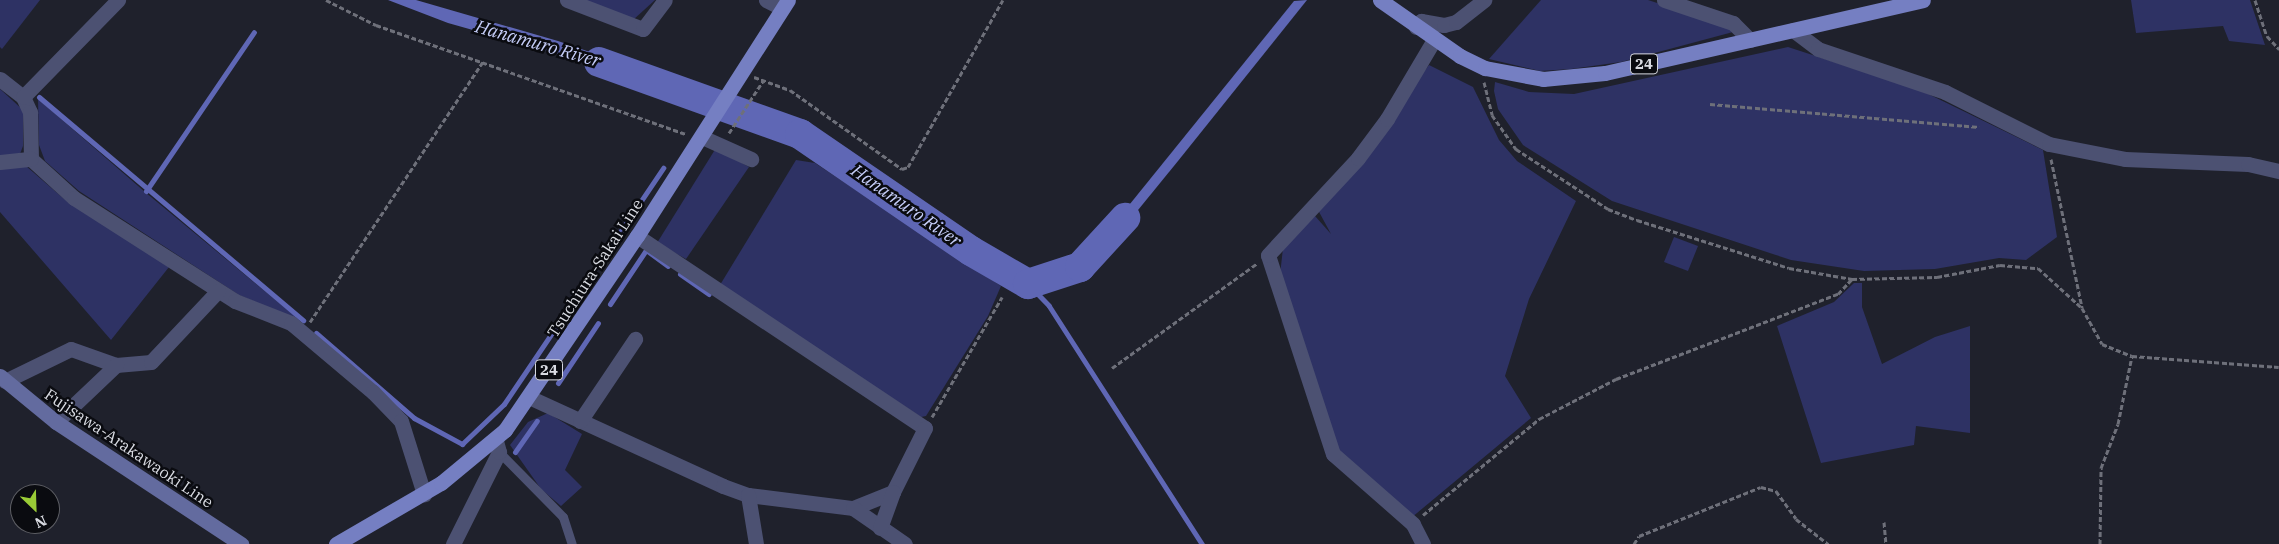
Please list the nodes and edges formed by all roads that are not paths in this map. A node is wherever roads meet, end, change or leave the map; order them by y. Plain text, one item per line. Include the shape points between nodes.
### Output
1 (118, 0) edge
2 (567, 0) edge
3 (665, 0) edge
4 (766, 0) edge
5 (1380, 0) edge
6 (1484, 0) edge
7 (1664, 0) edge
8 (1922, 0) edge
9 (785, 4) edge
10 (1871, 6) edge
11 (1416, 27) junction
12 (1793, 30) junction
13 (1434, 40) junction
14 (1750, 40) junction
15 (0, 79) edge
16 (23, 97) junction
17 (704, 133) junction
18 (32, 159) junction
19 (751, 159) dead end
20 (0, 162) edge
21 (2279, 171) edge
22 (637, 236) junction
23 (218, 291) junction
24 (635, 339) dead end
25 (116, 365) junction
26 (3, 378) edge
27 (530, 398) junction
28 (580, 421) junction
29 (56, 422) junction
30 (498, 446) junction
31 (893, 492) junction
32 (424, 494) junction
33 (748, 495) junction
34 (853, 508) junction
35 (880, 528) junction
36 (241, 544) edge
37 (336, 544) edge
38 (453, 544) edge
39 (572, 544) edge
40 (756, 544) edge
41 (905, 544) edge
42 (1423, 544) edge

1 - 16 street
2 - 3 street via 643,29
4 - 9 street
5 - 11 main road, 24
6 - 11 street via 1456,22 1444,25 1421,20
7 - 14 street via 1733,23
8 - 10 main road, 24
9 - 17 main road, Tsuchiura-Sakai Line / 24
10 - 12 main road, 24
11 - 13 main road, 24
12 - 14 main road, 24
12 - 21 street via 1818,49 1945,92 2049,144 2125,159 2248,164
13 - 14 main road, 24 via 1485,68 1543,79 1570,79
13 - 42 street via 1370,142 1268,255 1333,454 1413,524
15 - 16 street
16 - 18 street via 30,112
17 - 19 street
17 - 22 main road, Tsuchiura-Sakai Line / 24
18 - 20 street
18 - 23 street via 74,198
22 - 27 main road, Tsuchiura-Sakai Line / 24
22 - 31 street via 926,428
23 - 25 street via 160,356 143,364
23 - 32 street via 304,332 401,421
24 - 28 street
25 - 26 street via 71,349
25 - 29 street
26 - 29 main road, Fujisawa-Arakawaoki Line
27 - 28 street
27 - 30 main road, Tsuchiura-Sakai Line / 24
28 - 33 street
29 - 36 main road, Fujisawa-Arakawaoki Line
30 - 32 main road, Tsuchiura-Sakai Line / 24
30 - 38 street
30 - 39 lane via 563,517
31 - 34 street
31 - 35 street
32 - 37 main road, Tsuchiura-Sakai Line / 24
33 - 34 street
33 - 40 street
34 - 35 street
35 - 41 street

